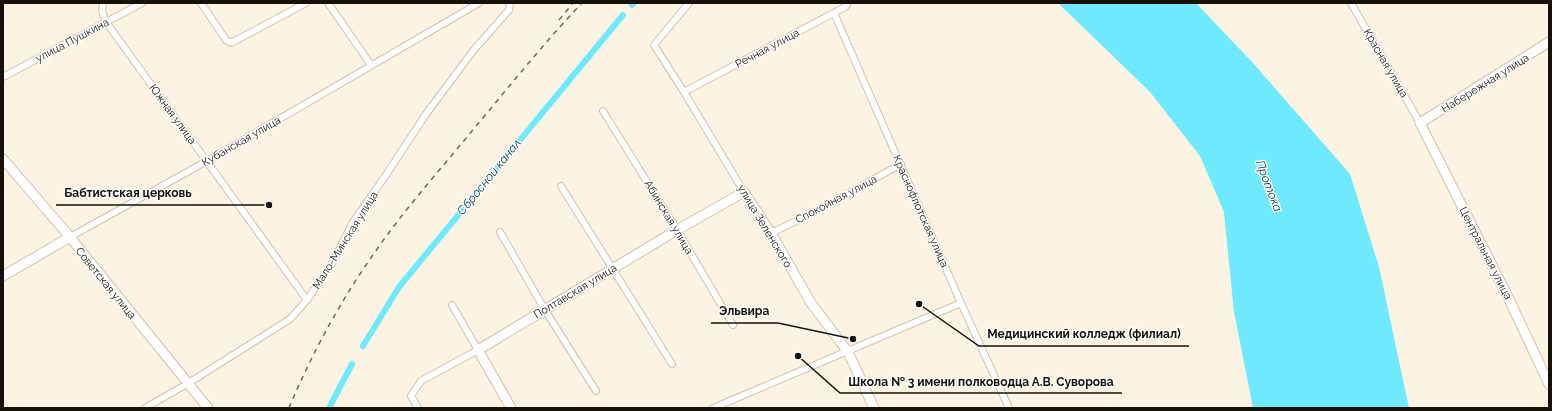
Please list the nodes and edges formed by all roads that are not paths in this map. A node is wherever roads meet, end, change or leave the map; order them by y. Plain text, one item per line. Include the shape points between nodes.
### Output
1 (103, 3) edge
2 (142, 3) edge
3 (201, 3) edge
4 (306, 3) edge
5 (328, 3) edge
6 (479, 3) edge
7 (510, 3) edge
8 (688, 3) edge
9 (848, 3) edge
10 (1351, 3) edge
11 (834, 13) junction
12 (106, 22) junction
13 (1549, 42) edge
14 (371, 65) junction
15 (3, 77) edge
16 (684, 92) junction
17 (603, 111) dead end
18 (1420, 123) junction
19 (3, 159) edge
20 (207, 161) junction
21 (901, 164) junction
22 (561, 186) dead end
23 (744, 192) junction
24 (677, 230) junction
25 (500, 232) dead end
26 (771, 233) junction
27 (70, 237) junction
28 (613, 268) junction
29 (3, 276) edge
30 (307, 300) junction
31 (961, 303) junction
32 (452, 305) dead end
33 (545, 310) junction
34 (733, 325) dead end
35 (478, 350) junction
36 (848, 352) junction
37 (672, 364) dead end
38 (187, 384) junction
39 (1549, 384) edge
40 (596, 391) dead end
41 (145, 408) edge
42 (208, 408) edge
43 (418, 408) edge
44 (512, 408) edge
45 (714, 408) edge
46 (874, 408) edge
47 (1010, 408) edge

1 - 12 street, Южная улица via 102,11
2 - 12 street, улица Пушкина
3 - 4 street via 226,40 231,43
5 - 14 street
6 - 14 street, Кубанская улица
7 - 30 street, Мало-Минская улица via 509,10 473,51 426,114 353,222 331,265
8 - 16 street, улица Зеленского via 654,45
9 - 11 street, Речная улица
10 - 18 street, Красная улица
11 - 16 street, Речная улица
11 - 21 street, Краснофлотская улица
12 - 15 street, улица Пушкина
12 - 20 street, Южная улица
13 - 18 street, Набережная улица
14 - 20 street, Кубанская улица
16 - 23 street, улица Зеленского
17 - 24 street, Абинская улица
18 - 39 street, Центральная улица
19 - 27 street, Советская улица
20 - 27 street, Кубанская улица
20 - 30 street, Южная улица
21 - 26 street, Спокойная улица via 813,213
21 - 31 street, Краснофлотская улица
22 - 28 street
23 - 24 street, Полтавская улица
23 - 26 street, улица Зеленского
24 - 28 street, Полтавская улица
24 - 34 street, Абинская улица
25 - 33 street
26 - 36 street, улица Зеленского via 811,303
27 - 29 street, Кубанская улица
27 - 38 street, Советская улица
28 - 33 street, Полтавская улица
28 - 37 street
30 - 38 street, Мало-Минская улица via 290,319
31 - 36 street
31 - 47 street, Краснофлотская улица
32 - 35 street
33 - 35 street, Полтавская улица
33 - 40 street
35 - 43 street, Полтавская улица via 421,381 411,396
35 - 44 street
36 - 45 street
36 - 46 street, улица Зеленского
38 - 41 street, Мало-Минская улица
38 - 42 street, Советская улица

